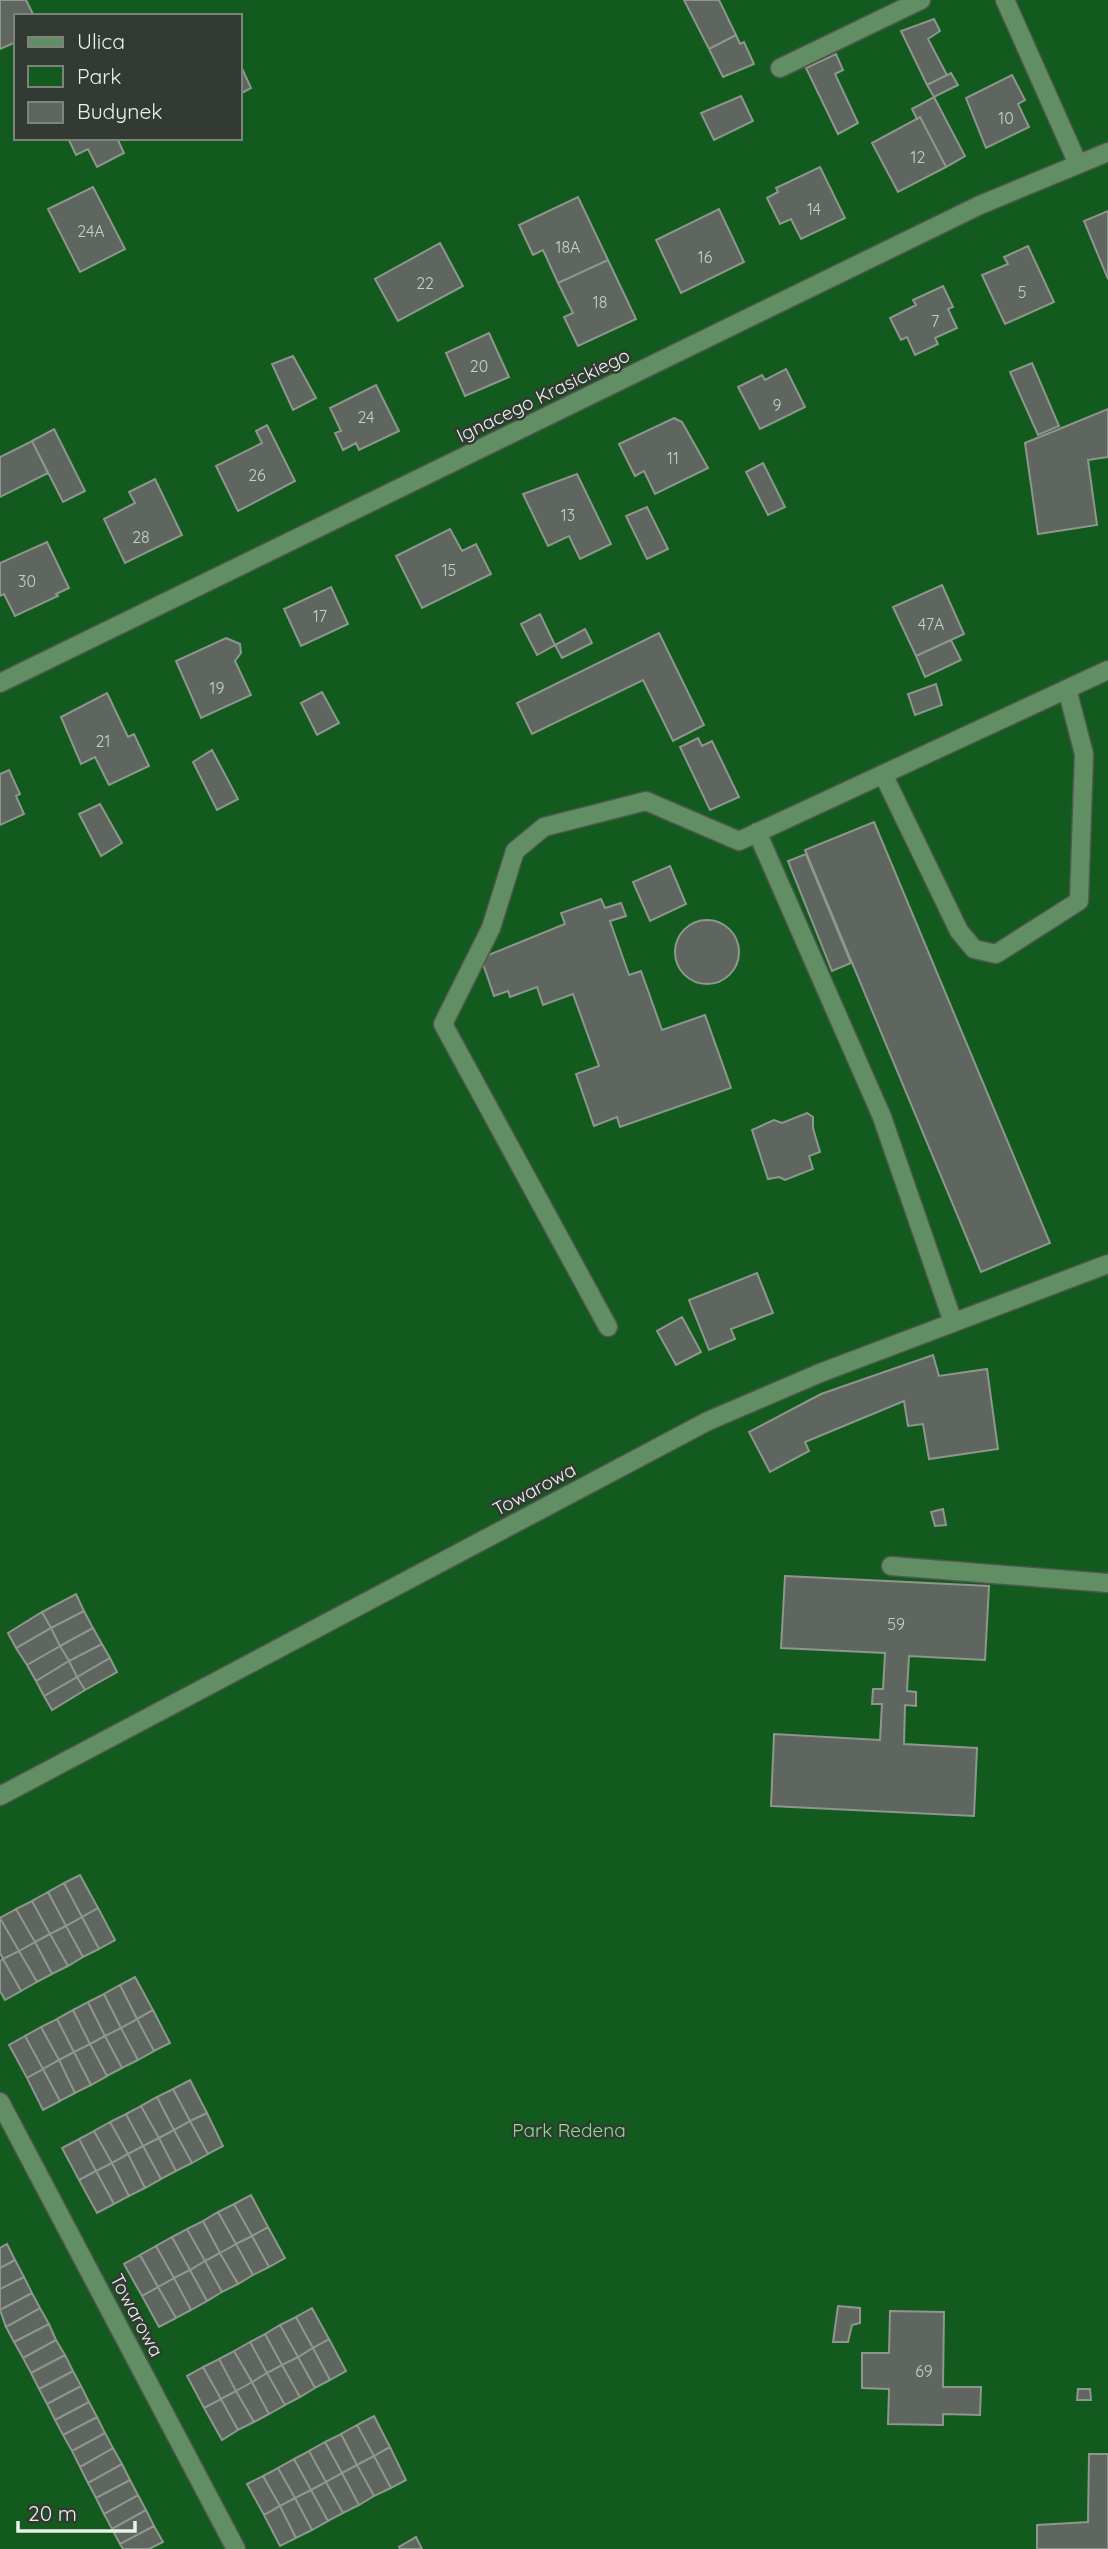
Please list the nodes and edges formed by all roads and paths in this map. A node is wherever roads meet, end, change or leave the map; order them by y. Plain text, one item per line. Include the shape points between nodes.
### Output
1 (921, 0) edge
2 (1005, 0) edge
3 (780, 68) dead end
4 (1108, 152) edge
5 (1079, 164) junction
6 (1108, 670) edge
7 (0, 683) edge
8 (1067, 689) junction
9 (883, 775) junction
10 (757, 832) junction
11 (1108, 1264) edge
12 (953, 1322) junction
13 (608, 1327) dead end
14 (891, 1566) dead end
15 (1108, 1583) edge
16 (0, 1796) edge
17 (0, 2102) edge
18 (236, 2549) edge

1 - 3 street
2 - 5 street
4 - 5 street, Ignacego Krasickiego
5 - 7 street, Ignacego Krasickiego via 980,205
6 - 8 street
8 - 9 street
8 - 9 street via 1084,754 1079,901 996,954 974,949 959,931
9 - 10 street
10 - 12 street via 882,1117
10 - 13 street via 740,841 646,801 544,827 515,851 491,928 443,1024
11 - 12 street, Towarowa
12 - 16 street, Towarowa via 708,1420
14 - 15 street
17 - 18 street, Towarowa

